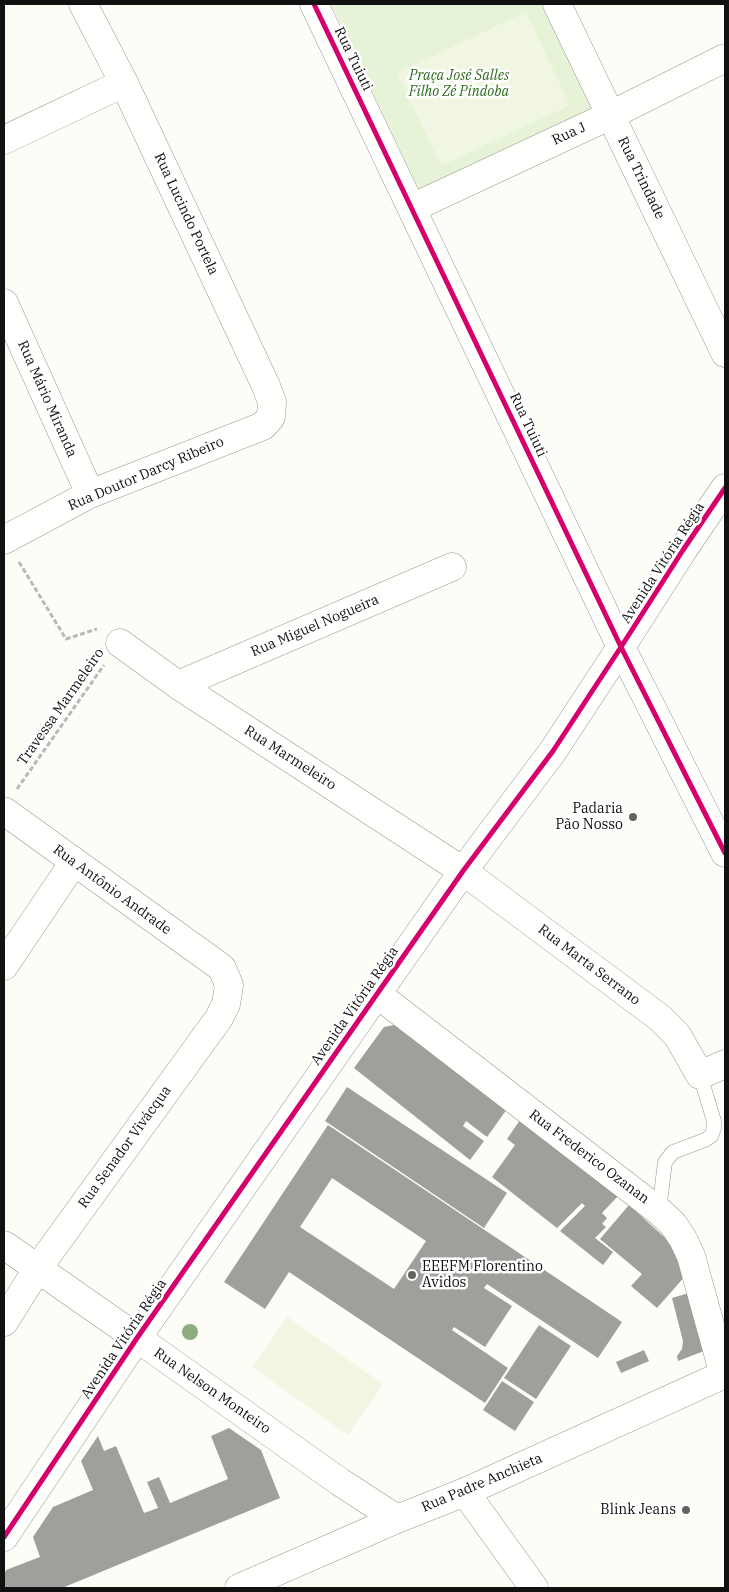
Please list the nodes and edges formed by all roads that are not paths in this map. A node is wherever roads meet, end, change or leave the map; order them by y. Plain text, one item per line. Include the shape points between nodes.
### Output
1 (83, 4) edge
2 (314, 4) edge
3 (557, 4) edge
4 (725, 58) edge
5 (124, 83) junction
6 (611, 115) junction
7 (4, 140) edge
8 (412, 208) junction
9 (4, 304) edge
10 (725, 354) edge
11 (263, 426) joint
12 (725, 488) edge
13 (90, 494) junction
14 (5, 540) edge
15 (452, 567) dead end
16 (120, 643) road end
17 (621, 647) junction
18 (178, 685) junction
19 (9, 801) edge
20 (725, 853) edge
21 (74, 862) junction
22 (463, 871) junction
23 (4, 966) edge
24 (222, 968) joint
25 (377, 994) junction
26 (725, 1064) edge
27 (700, 1075) junction
28 (659, 1211) junction
29 (4, 1245) edge
30 (38, 1268) junction
31 (4, 1322) edge
32 (137, 1338) junction
33 (725, 1374) edge
34 (465, 1492) junction
35 (397, 1519) junction
36 (4, 1537) edge
37 (239, 1588) edge
38 (534, 1588) edge

1 - 5 street, Rua Lucindo Portela
2 - 8 street, Rua Tuiuti
3 - 6 street, Rua Trindade
4 - 6 street, Rua J
5 - 7 street
5 - 11 street, Rua Lucindo Portela via 266,386 272,402 271,417
6 - 8 street, Rua J
6 - 10 street, Rua Trindade
8 - 17 street, Rua Tuiuti
9 - 13 street, Rua Mário Miranda
11 - 13 street, Rua Doutor Darcy Ribeiro
12 - 17 street, Avenida Vitória Régia
13 - 14 street, Rua Doutor Darcy Ribeiro
15 - 18 street, Rua Miguel Nogueira
16 - 18 street, Rua Marmeleiro
17 - 20 street, Rua Tuiuti
17 - 22 street, Avenida Vitória Régia via 553,751
18 - 22 street, Rua Marmeleiro
19 - 21 street, Rua Antônio Andrade
21 - 23 street
21 - 24 street, Rua Antônio Andrade
22 - 25 street, Avenida Vitória Régia
22 - 27 street, Rua Marta Serrano via 660,1018 677,1035
24 - 30 street, Rua Senador Vivácqua via 229,985 220,1018
25 - 28 street, Rua Frederico Ozanan
25 - 32 street, Avenida Vitória Régia
26 - 27 street
27 - 28 lane via 714,1128 711,1136 674,1152 666,1162
28 - 33 street, Rua Frederico Ozanan via 673,1224 691,1256
29 - 30 street, Rua Nelson Monteiro
30 - 31 street, Rua Senador Vivácqua
30 - 32 street, Rua Nelson Monteiro
32 - 35 street, Rua Nelson Monteiro
32 - 36 street, Avenida Vitória Régia
33 - 34 street, Rua Padre Anchieta
34 - 35 street, Rua Padre Anchieta
34 - 38 street
35 - 37 street, Rua Padre Anchieta

